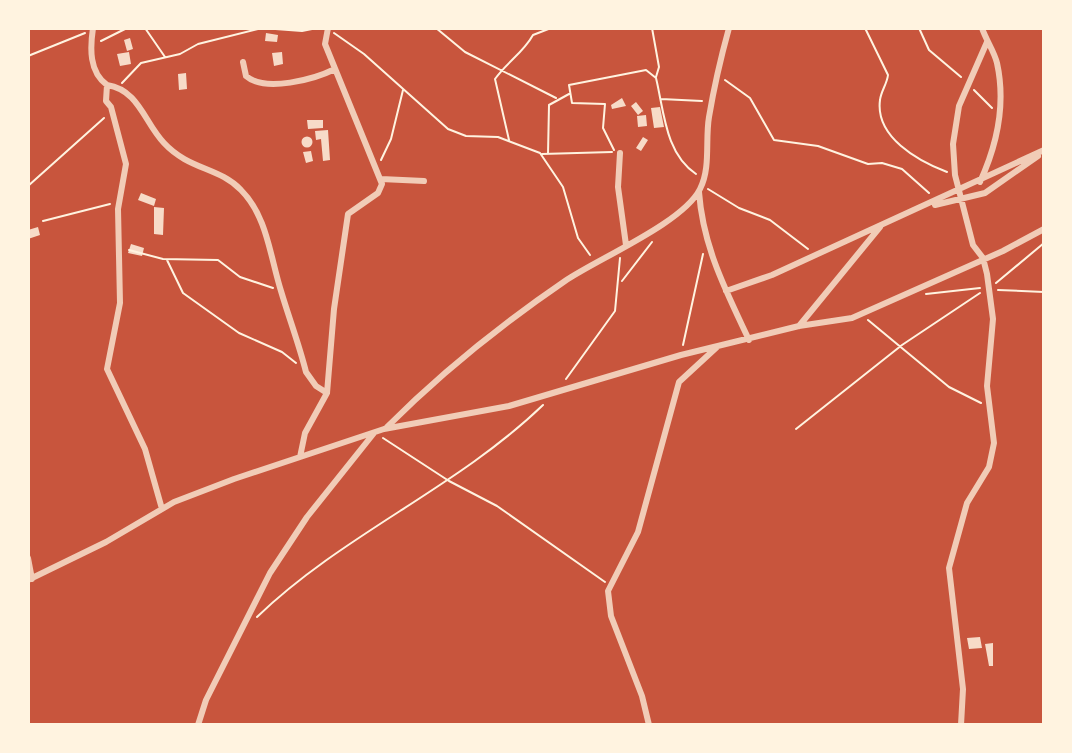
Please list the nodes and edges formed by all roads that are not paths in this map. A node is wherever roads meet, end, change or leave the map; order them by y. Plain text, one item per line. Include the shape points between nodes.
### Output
1 (328, 28) edge
2 (721, 28) edge
3 (729, 28) edge
4 (982, 28) edge
5 (93, 29) edge
6 (725, 41) junction
7 (987, 42) junction
8 (243, 62) dead end
9 (335, 69) junction
10 (107, 85) junction
11 (1044, 151) edge
12 (618, 152) road end
13 (955, 174) junction
14 (380, 176) junction
15 (424, 181) dead end
16 (977, 183) junction
17 (961, 190) junction
18 (699, 192) junction
19 (963, 199) junction
20 (925, 206) junction
21 (883, 225) junction
22 (1044, 229) edge
23 (625, 245) junction
24 (983, 258) junction
25 (726, 291) junction
26 (799, 326) junction
27 (749, 340) junction
28 (718, 346) junction
29 (327, 393) junction
30 (384, 429) junction
31 (374, 433) junction
32 (300, 457) junction
33 (162, 509) junction
34 (28, 558) edge
35 (30, 580) edge
36 (198, 725) edge
37 (649, 725) edge
38 (961, 725) edge

1 - 9 street via 324,40
2 - 6 street
3 - 6 street
4 - 7 street
5 - 10 street via 98,78
6 - 18 street
7 - 13 street via 959,106
7 - 16 street via 996,60 999,115 995,146
8 - 9 street via 246,76 262,84 306,81
9 - 14 street
10 - 29 street via 117,86 140,105 178,157 226,178 248,198 261,220 306,372
10 - 33 street via 106,101 126,164 119,201 120,303 107,369 145,449
11 - 16 street
11 - 19 street via 1003,184
12 - 23 street
13 - 16 street
13 - 17 street
14 - 15 street
14 - 29 street via 378,193 352,209 345,225
16 - 17 street
17 - 19 street
17 - 20 street
18 - 23 street via 663,223
18 - 25 street via 706,241
19 - 20 street
19 - 24 street via 973,245
20 - 21 street
21 - 25 street
21 - 26 street
22 - 24 street
23 - 30 street via 541,298 450,368
24 - 26 street via 861,314
24 - 38 street via 993,319 987,375 994,443 950,559 963,689
25 - 27 street
26 - 27 street
27 - 28 street
28 - 30 street via 509,406
28 - 37 street via 679,382 638,532 609,585 611,616
29 - 32 street via 305,433
30 - 31 street
31 - 32 street
31 - 36 street via 283,552
32 - 33 street
33 - 35 street
34 - 35 street

